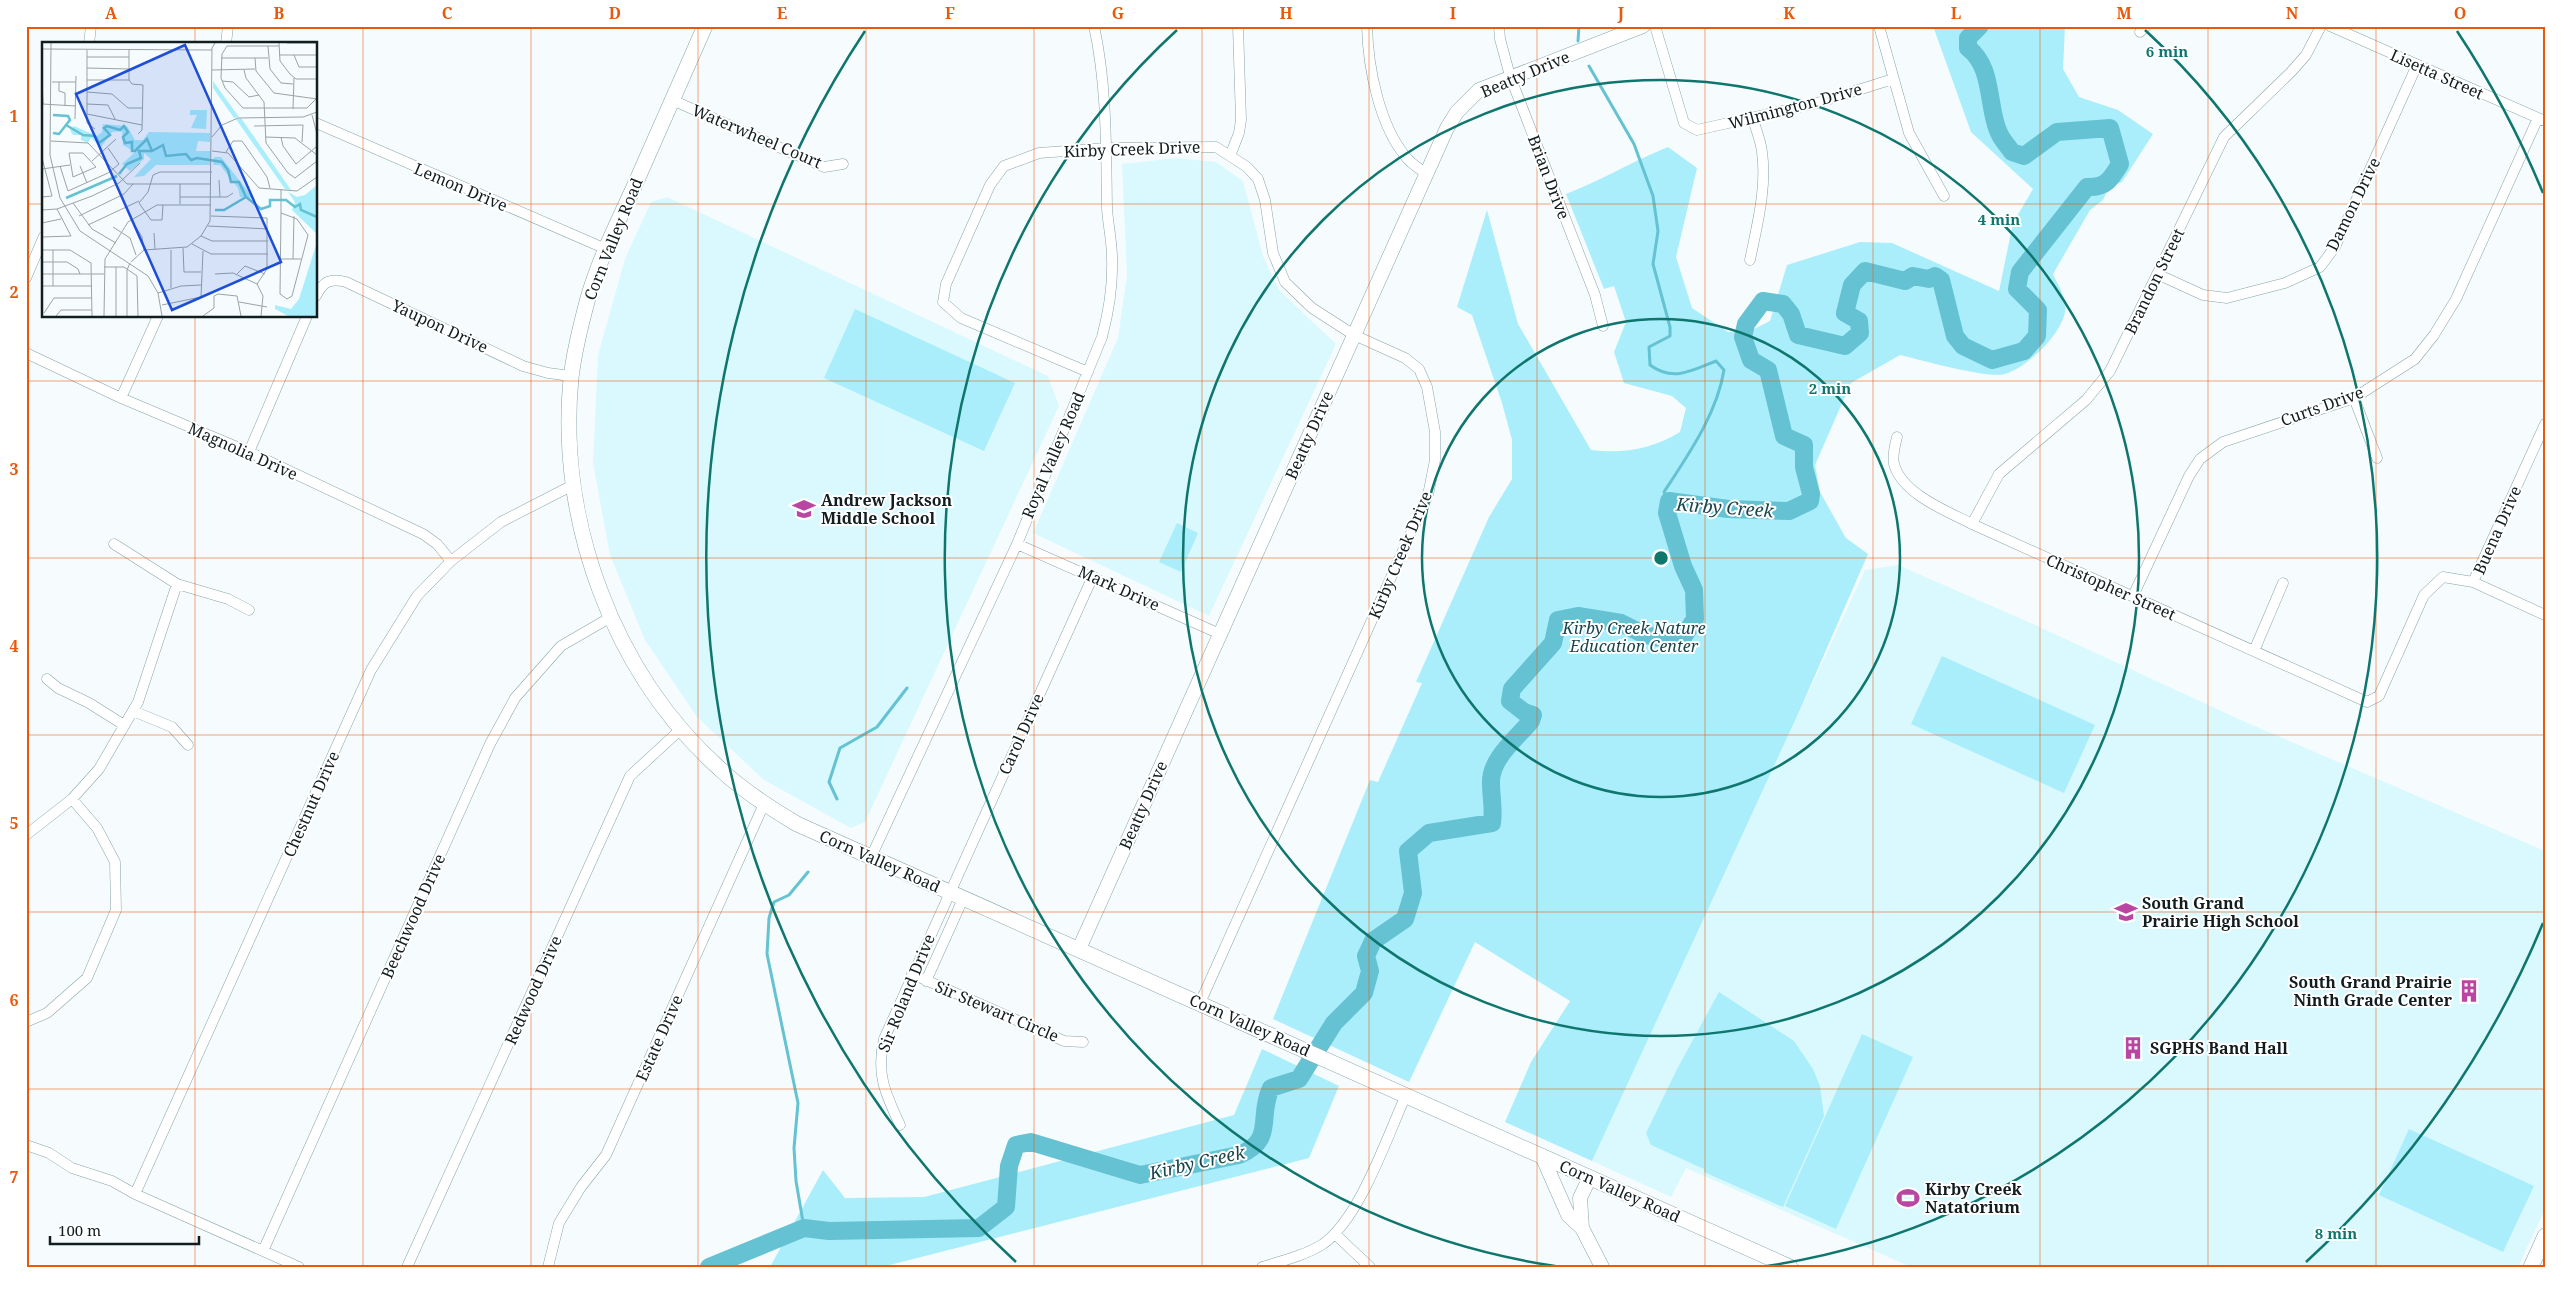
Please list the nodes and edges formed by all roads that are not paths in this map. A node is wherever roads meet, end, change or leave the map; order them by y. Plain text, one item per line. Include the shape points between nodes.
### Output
1 (90, 26) edge
2 (228, 26) edge
3 (705, 26) edge
4 (1094, 26) edge
5 (1238, 26) edge
6 (1367, 26) edge
7 (1499, 26) edge
8 (1643, 26) edge
9 (1654, 26) edge
10 (1879, 26) edge
11 (2320, 26) edge
12 (2330, 26) edge
13 (89, 42) edge
14 (226, 42) edge
15 (2417, 65) junction
16 (1510, 76) junction
17 (1894, 79) junction
18 (672, 100) junction
19 (1753, 119) junction
20 (2541, 120) edge
21 (318, 124) edge
22 (1106, 148) junction
23 (1230, 156) junction
24 (843, 164) dead end
25 (1426, 174) junction
26 (1944, 196) dead end
27 (42, 241) edge
28 (606, 249) junction
29 (1750, 260) dead end
30 (2157, 274) junction
31 (26, 278) edge
32 (318, 292) edge
33 (157, 318) edge
34 (307, 318) edge
35 (1603, 326) dead end
36 (1354, 335) junction
37 (26, 353) edge
38 (1088, 372) junction
39 (571, 376) junction
40 (121, 398) junction
41 (2354, 398) junction
42 (2545, 424) edge
43 (1897, 437) dead end
44 (249, 452) junction
45 (2377, 458) dead end
46 (573, 485) junction
47 (1972, 524) junction
48 (114, 544) dead end
49 (1017, 544) junction
50 (451, 561) junction
51 (1092, 576) junction
52 (2473, 582) junction
53 (2283, 583) dead end
54 (177, 584) junction
55 (2133, 596) junction
56 (248, 610) dead end
57 (2545, 615) edge
58 (611, 617) junction
59 (1220, 634) junction
60 (2254, 651) junction
61 (47, 679) dead end
62 (2367, 702) joint
63 (133, 711) junction
64 (124, 725) junction
65 (681, 729) junction
66 (188, 745) dead end
67 (72, 799) junction
68 (764, 804) junction
69 (26, 835) edge
70 (871, 857) junction
71 (949, 892) junction
72 (963, 899) junction
73 (1079, 949) junction
74 (912, 974) junction
75 (926, 981) junction
76 (1200, 1003) junction
77 (26, 1022) edge
78 (1083, 1042) dead end
79 (1406, 1095) junction
80 (900, 1125) dead end
81 (26, 1145) edge
82 (1542, 1156) junction
83 (1590, 1177) junction
84 (135, 1194) junction
85 (1582, 1228) junction
86 (1335, 1234) junction
87 (2545, 1236) edge
88 (263, 1251) junction
89 (299, 1267) edge
90 (407, 1267) edge
91 (548, 1267) edge
92 (1262, 1267) edge
93 (1370, 1267) edge
94 (1602, 1267) edge
95 (1790, 1267) edge
96 (2531, 1267) edge

1 - 13 street
2 - 14 street
3 - 18 main road, Corn Valley Road
4 - 22 street, Royal Valley Road via 1099,50
5 - 23 street via 1241,120
6 - 25 street via 1375,90 1392,135 1406,158
7 - 16 street, Brian Drive
8 - 16 street, Beatty Drive
9 - 19 street, Wilmington Drive via 1684,123 1697,130
10 - 17 street
11 - 30 street, Brandon Street via 2306,55 2224,137
12 - 15 street, Lisetta Street
15 - 20 street, Lisetta Street
15 - 30 street, Damon Drive via 2335,247 2320,267 2285,283 2227,298 2203,296
16 - 25 street, Beatty Drive via 1479,90 1457,112
16 - 35 street, Brian Drive via 1595,295
17 - 19 street, Wilmington Drive
17 - 26 street via 1909,134
18 - 24 street, Waterwheel Court via 824,166
18 - 28 main road, Corn Valley Road
19 - 29 street via 1764,171 1760,213
20 - 41 street, Curts Drive via 2456,299 2434,335 2415,359
21 - 28 street, Lemon Drive
22 - 23 street, Kirby Creek Drive via 1216,147
22 - 38 street, Royal Valley Road via 1112,256 1109,307 1102,337
22 - 38 street, Kirby Creek Drive via 1039,153 1004,166 980,206 946,284 943,302 961,318
23 - 36 street, Kirby Creek Drive via 1258,179 1265,200 1273,253 1285,282 1312,308
25 - 36 street, Beatty Drive
27 - 31 street
28 - 39 main road, Corn Valley Road via 589,296
30 - 47 street, Brandon Street via 2110,371 2086,400 1999,474
32 - 39 street, Yaupon Drive via 326,281 346,282 523,366 548,374
33 - 40 street
34 - 44 street
36 - 59 street, Beatty Drive
36 - 76 street, Kirby Creek Drive via 1405,358 1419,369 1427,386 1435,432 1435,460 1430,486
37 - 40 street, Magnolia Drive
38 - 49 street, Royal Valley Road
39 - 46 main road, Corn Valley Road via 569,424
40 - 44 street, Magnolia Drive
41 - 45 street
41 - 55 street, Curts Drive via 2223,442 2200,459
42 - 52 street, Buena Drive
43 - 47 street, Christopher Street via 1894,464 1905,481 1924,500
44 - 50 street, Magnolia Drive via 423,534 437,544
46 - 50 street, Chestnut Drive via 501,522
46 - 58 main road, Corn Valley Road via 589,560
47 - 55 street, Christopher Street
48 - 54 street
49 - 51 street, Mark Drive
49 - 70 street, Royal Valley Road
50 - 84 street, Chestnut Drive via 417,596 371,670
51 - 59 street, Mark Drive
51 - 71 street, Carol Drive
52 - 57 street
52 - 62 street, Buena Drive via 2443,577 2424,595 2379,696
53 - 60 street
54 - 56 street via 228,599
54 - 63 street
55 - 60 street, Christopher Street
58 - 65 main road, Corn Valley Road via 645,680
58 - 88 street, Beechwood Drive via 561,646 515,698 486,753
59 - 73 street, Beatty Drive
60 - 62 street, Christopher Street
61 - 64 street
63 - 64 street
63 - 66 street via 172,727
64 - 67 street via 98,769
65 - 68 main road, Corn Valley Road via 719,769
65 - 90 street, Redwood Drive via 630,776
67 - 69 street
67 - 77 street via 97,828 115,862 116,910 87,978 47,1013
68 - 70 main road, Corn Valley Road via 797,824
68 - 91 street, Estate Drive via 606,1155 559,1223
70 - 71 main road, Corn Valley Road
71 - 72 main road, Corn Valley Road
71 - 74 street, Sir Roland Drive
72 - 73 main road, Corn Valley Road
72 - 75 street, Sir Roland Drive
73 - 76 main road, Corn Valley Road
74 - 75 street, Sir Stewart Circle
74 - 80 street, Sir Roland Drive via 884,1039 879,1060 885,1094
75 - 78 street, Sir Stewart Circle via 1064,1040
76 - 79 main road, Corn Valley Road
79 - 82 main road, Corn Valley Road
79 - 86 street via 1360,1198
81 - 84 street
82 - 83 main road, Corn Valley Road
82 - 85 street via 1568,1215
83 - 85 street via 1580,1198
83 - 95 main road, Corn Valley Road
84 - 88 street
85 - 94 street
86 - 92 street via 1321,1245
86 - 93 street
87 - 96 main road
88 - 89 street

